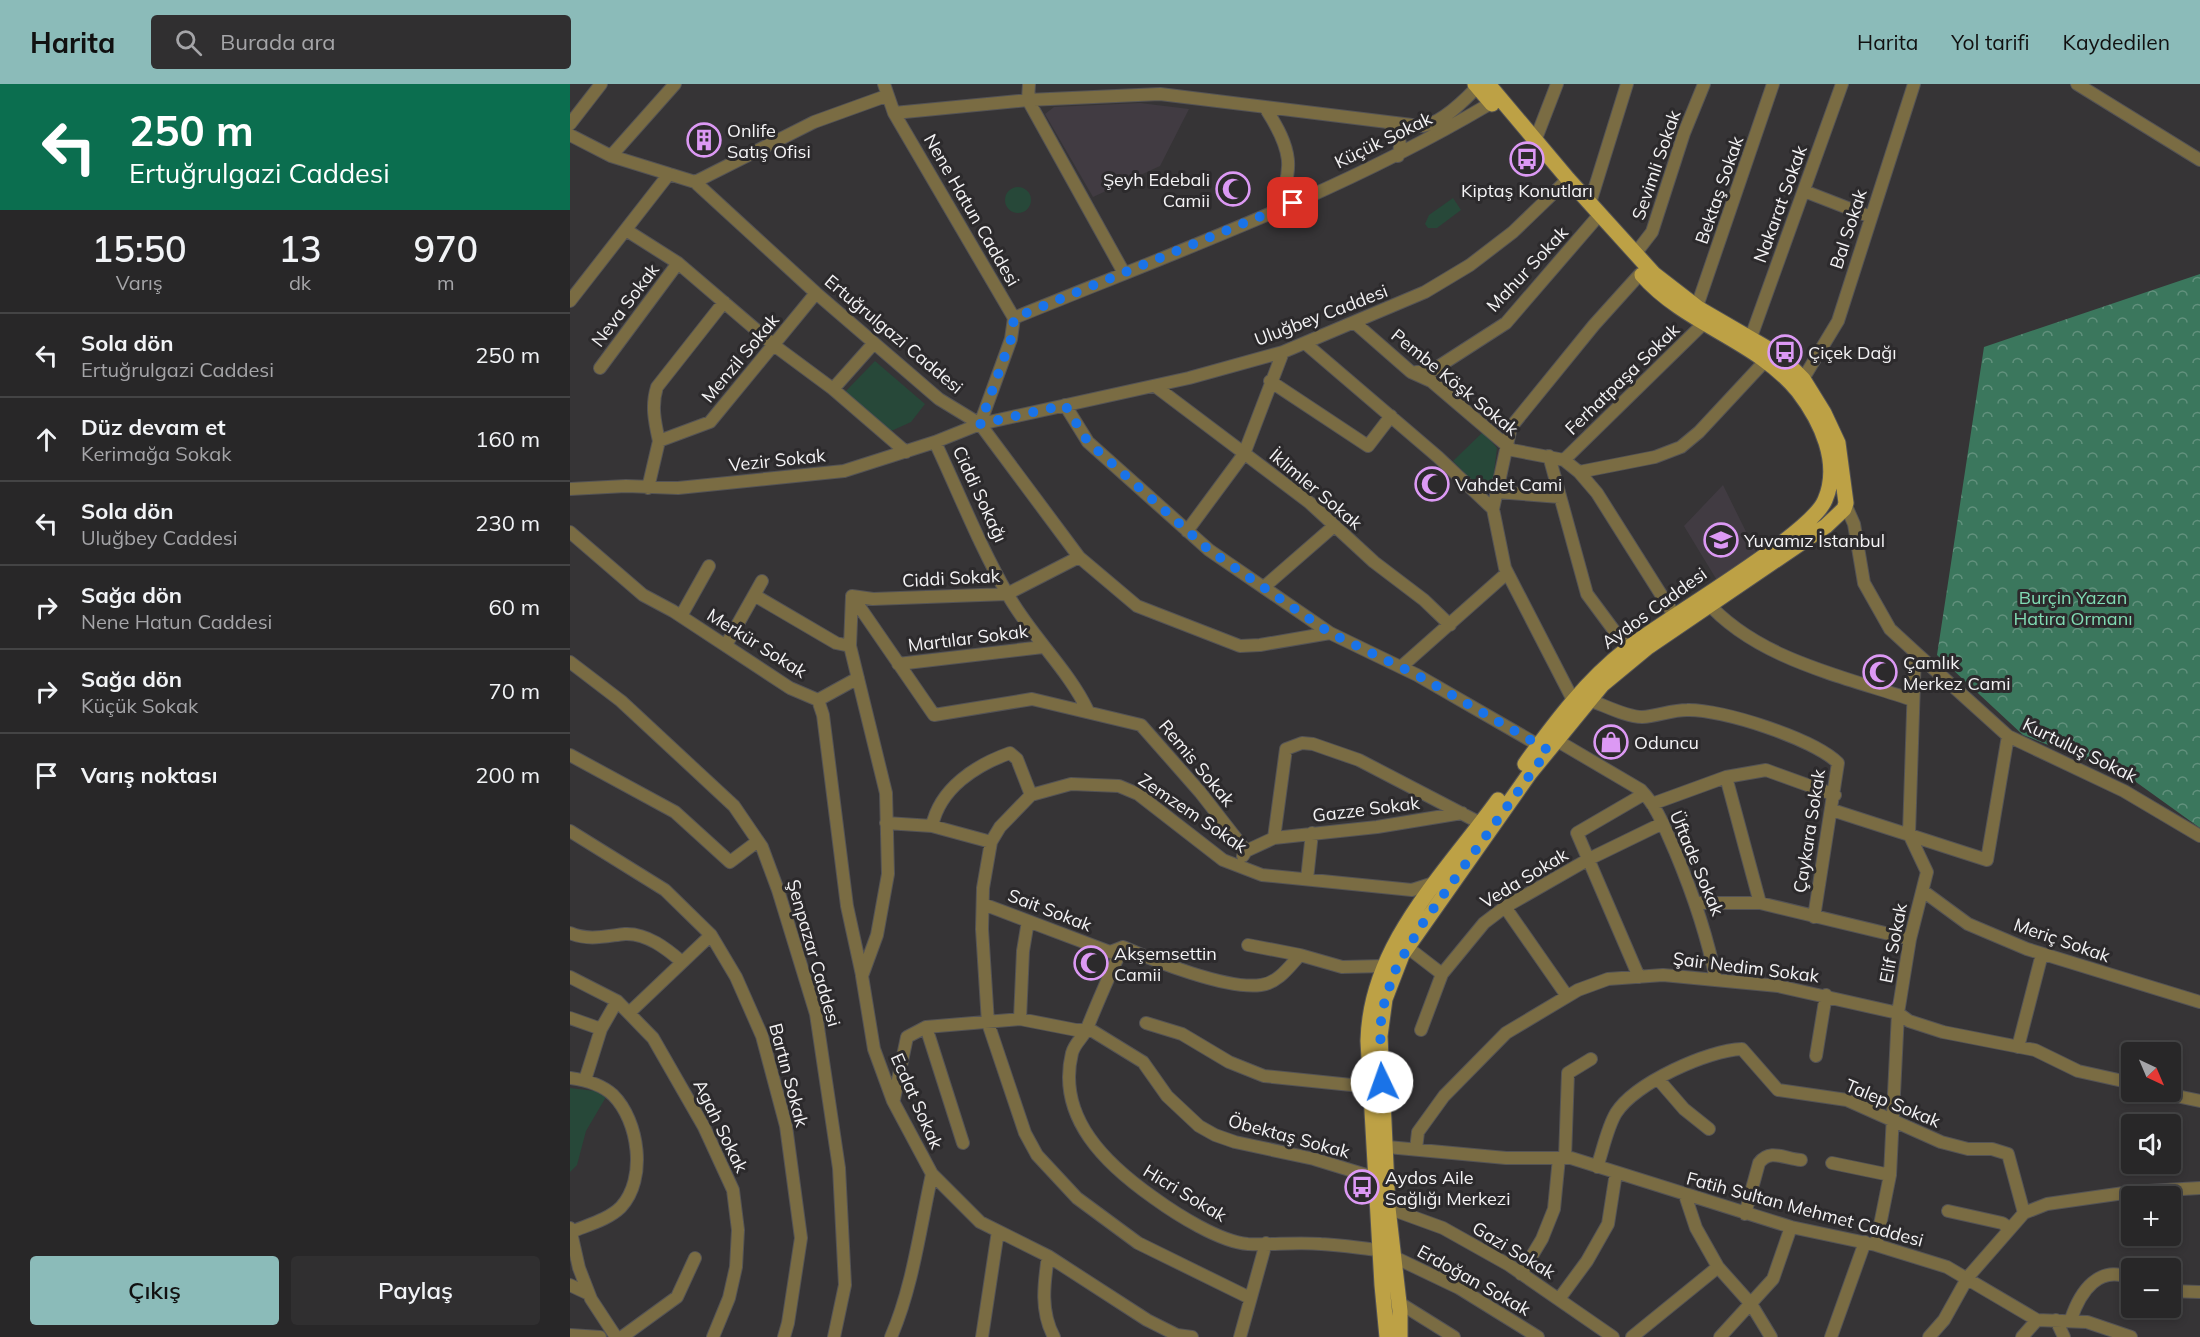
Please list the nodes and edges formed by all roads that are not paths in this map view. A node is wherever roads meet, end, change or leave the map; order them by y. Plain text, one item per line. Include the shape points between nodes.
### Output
1 (601, 84) edge
2 (675, 84) edge
3 (1029, 84) edge
4 (1557, 84) edge
5 (1627, 84) edge
6 (1704, 84) edge
7 (1773, 84) edge
8 (1842, 84) edge
9 (1914, 84) edge
10 (2077, 84) edge
11 (885, 90) edge
12 (1485, 90) edge
13 (1028, 100) junction
14 (1266, 109) junction
15 (894, 113) junction
16 (1388, 123) junction
17 (570, 124) edge
18 (570, 135) edge
19 (1535, 141) junction
20 (611, 156) junction
21 (1398, 156) junction
22 (2200, 160) edge
23 (669, 174) junction
24 (695, 182) junction
25 (1564, 182) junction
26 (1803, 191) junction
27 (1273, 213) junction
28 (1595, 213) junction
29 (1871, 217) junction
30 (626, 230) junction
31 (1635, 254) junction
32 (678, 263) junction
33 (1124, 273) junction
34 (1641, 274) junction
35 (816, 293) junction
36 (570, 301) edge
37 (724, 302) junction
38 (1699, 316) junction
39 (1014, 318) junction
40 (1355, 322) junction
41 (1751, 337) junction
42 (874, 343) junction
43 (1306, 344) junction
44 (775, 346) junction
45 (1283, 352) junction
46 (1766, 360) junction
47 (600, 368) dead end
48 (1411, 372) junction
49 (1803, 379) junction
50 (1270, 381) junction
51 (1155, 386) junction
52 (833, 389) junction
53 (1065, 405) junction
54 (1391, 416) junction
55 (980, 424) junction
56 (659, 441) junction
57 (935, 442) junction
58 (1505, 444) junction
59 (906, 452) junction
60 (1244, 454) junction
61 (1549, 456) junction
62 (1564, 460) junction
63 (1579, 472) junction
64 (648, 488) junction
65 (570, 489) edge
66 (1496, 492) junction
67 (1560, 497) junction
68 (1825, 500) junction
69 (1843, 506) junction
70 (1493, 509) junction
71 (1334, 526) junction
72 (1187, 531) junction
73 (570, 532) edge
74 (1079, 556) junction
75 (709, 566) dead end
76 (1507, 573) junction
77 (762, 581) dead end
78 (1264, 587) junction
79 (754, 594) junction
80 (1007, 594) junction
81 (852, 596) junction
82 (1706, 601) junction
83 (1674, 615) junction
84 (681, 616) junction
85 (1450, 625) junction
86 (1330, 633) junction
87 (726, 645) junction
88 (850, 646) junction
89 (1043, 647) junction
90 (1627, 648) junction
91 (1915, 652) junction
92 (570, 662) edge
93 (898, 664) junction
94 (1401, 667) junction
95 (858, 678) junction
96 (818, 700) junction
97 (1573, 700) junction
98 (1589, 700) junction
99 (1913, 700) junction
100 (1088, 711) junction
101 (2008, 735) junction
102 (1548, 745) junction
103 (570, 755) edge
104 (1726, 777) junction
105 (1644, 794) junction
106 (1031, 795) junction
107 (1834, 795) junction
108 (1652, 804) junction
109 (1832, 810) junction
110 (1462, 813) junction
111 (886, 823) junction
112 (1663, 823) junction
113 (1482, 824) junction
114 (932, 826) junction
115 (570, 831) edge
116 (1312, 833) junction
117 (1909, 834) junction
118 (2200, 836) edge
119 (1274, 838) junction
120 (758, 841) junction
121 (991, 842) junction
122 (1246, 851) junction
123 (1589, 860) junction
124 (1238, 867) junction
125 (1307, 879) junction
126 (1437, 882) junction
127 (1923, 891) junction
128 (1696, 903) junction
129 (1760, 903) junction
130 (983, 904) junction
131 (1505, 908) junction
132 (1814, 917) junction
133 (1028, 921) junction
134 (570, 933) edge
135 (711, 935) junction
136 (1910, 939) junction
137 (1248, 945) dead end
138 (1123, 947) junction
139 (1407, 947) junction
140 (2042, 954) junction
141 (1300, 955) junction
142 (682, 962) junction
143 (1384, 966) junction
144 (1442, 974) junction
145 (862, 976) junction
146 (570, 977) edge
147 (1639, 977) junction
148 (1716, 980) junction
149 (1826, 995) junction
150 (1567, 996) junction
151 (617, 1001) junction
152 (2200, 1002) edge
153 (630, 1012) junction
154 (1898, 1013) junction
155 (570, 1018) edge
156 (1020, 1019) junction
157 (988, 1023) junction
158 (1146, 1023) dead end
159 (926, 1027) junction
160 (601, 1029) junction
161 (1087, 1030) junction
162 (1421, 1030) dead end
163 (2018, 1047) junction
164 (1816, 1056) dead end
165 (1591, 1059) dead end
166 (570, 1078) edge
167 (1658, 1079) junction
168 (585, 1080) junction
169 (2121, 1081) edge
170 (1371, 1087) junction
171 (2181, 1097) edge
172 (893, 1101) junction
173 (2200, 1101) edge
174 (1893, 1123) junction
175 (1709, 1129) dead end
176 (963, 1143) dead end
177 (1380, 1146) junction
178 (1416, 1149) junction
179 (1562, 1158) junction
180 (1801, 1160) dead end
181 (1832, 1163) dead end
182 (1597, 1167) junction
183 (1616, 1173) junction
184 (932, 1174) junction
185 (1890, 1175) junction
186 (1376, 1179) junction
187 (2200, 1188) edge
188 (1685, 1194) junction
189 (1388, 1208) junction
190 (1948, 1211) dead end
191 (2024, 1213) junction
192 (1745, 1214) junction
193 (1791, 1227) junction
194 (2009, 1228) junction
195 (571, 1230) edge
196 (998, 1231) junction
197 (1266, 1243) junction
198 (1870, 1243) junction
199 (1386, 1253) junction
200 (1048, 1256) junction
201 (695, 1258) dead end
202 (1718, 1266) junction
203 (1521, 1274) junction
204 (2121, 1275) edge
205 (1968, 1277) junction
206 (570, 1285) edge
207 (2181, 1291) edge
208 (2200, 1292) edge
209 (589, 1294) junction
210 (1250, 1298) junction
211 (1559, 1299) junction
212 (1398, 1302) junction
213 (1751, 1304) junction
214 (2071, 1319) junction
215 (2037, 1320) junction
216 (2056, 1320) junction
217 (570, 1335) edge
218 (600, 1337) edge
219 (616, 1337) edge
220 (622, 1337) edge
221 (713, 1337) edge
222 (784, 1337) edge
223 (834, 1337) edge
224 (891, 1337) edge
225 (982, 1337) edge
226 (1054, 1337) edge
227 (1192, 1337) edge
228 (1240, 1337) edge
229 (1387, 1337) edge
230 (1400, 1337) edge
231 (1454, 1337) edge
232 (1538, 1337) edge
233 (1613, 1337) edge
234 (1632, 1337) edge
235 (1720, 1337) edge
236 (1771, 1337) edge
237 (1831, 1337) edge
238 (1929, 1337) edge
239 (2022, 1337) edge
240 (2064, 1337) edge
241 (2131, 1337) edge

1 - 17 street
2 - 20 street
3 - 13 street
4 - 19 street
5 - 28 street
6 - 31 street, Sevimli Sokak via 1652,232
7 - 38 street, Bektaş Sokak
8 - 26 street, Nakarat Sokak
9 - 29 street, Bal Sokak
10 - 22 street
11 - 15 street, Nene Hatun Caddesi
11 - 24 street
12 - 16 street via 1431,125
12 - 19 main road
12 - 21 street, Küçük Sokak
12 - 25 main road
13 - 14 street via 1160,94
13 - 15 street
13 - 33 street
14 - 16 street
14 - 27 street via 1290,160 1285,192
15 - 39 street, Nene Hatun Caddesi
16 - 21 street via 1399,136
18 - 20 street, Ertuğrulgazi Caddesi
19 - 25 main road
20 - 23 street, Ertuğrulgazi Caddesi
21 - 27 street, Küçük Sokak
23 - 24 street, Ertuğrulgazi Caddesi
23 - 30 street
24 - 35 street, Ertuğrulgazi Caddesi
25 - 28 main road
25 - 40 street, Uluğbey Caddesi via 1513,232 1470,265 1425,292
26 - 29 street
26 - 41 street, Nakarat Sokak
27 - 33 street, Küçük Sokak
28 - 31 main road
28 - 34 main road
28 - 48 street, Mahur Sokak via 1506,322 1430,372
29 - 49 street, Bal Sokak via 1838,321
30 - 32 street
30 - 36 street
31 - 38 main road
32 - 37 street
32 - 47 street, Neva Sokak
33 - 39 street, Küçük Sokak
34 - 38 main road via 1664,297
34 - 58 street via 1511,427
35 - 42 street, Ertuğrulgazi Caddesi
35 - 44 street, Menzil Sokak
37 - 44 street
37 - 56 street via 657,387 653,399
38 - 41 main road
38 - 46 main road
38 - 62 street, Ferhatpaşa Sokak
39 - 55 street via 1011,339
40 - 43 street, Uluğbey Caddesi
40 - 48 street, Pembe Köşk Sokak
41 - 49 main road via 1779,355
42 - 52 street
42 - 55 street, Ertuğrulgazi Caddesi via 939,399
43 - 45 street, Uluğbey Caddesi
43 - 54 street
44 - 52 street
44 - 56 street, Menzil Sokak via 710,422
45 - 50 street
45 - 51 street, Uluğbey Caddesi
46 - 63 street via 1681,447 1655,457
46 - 68 main road via 1799,393 1825,440 1832,470
48 - 58 street, Pembe Köşk Sokak via 1431,381
49 - 69 main road via 1838,443
50 - 54 street via 1368,446
50 - 60 street
51 - 53 street, Uluğbey Caddesi
51 - 60 street, İklimler Sokak
52 - 59 street
53 - 55 street, Uluğbey Caddesi
53 - 72 street via 1088,442
54 - 70 street
55 - 57 street, Vezir Sokak
55 - 74 street, Ertuğrulgazi Caddesi
56 - 64 street
57 - 59 street, Vezir Sokak
57 - 80 street, Ciddi Sokağı
58 - 61 street, Pembe Köşk Sokak via 1512,450
58 - 66 street
59 - 64 street, Vezir Sokak via 844,471
60 - 71 street, İklimler Sokak
60 - 72 street
61 - 62 street, Pembe Köşk Sokak
61 - 67 street
62 - 63 street, Pembe Köşk Sokak
63 - 83 street, Pembe Köşk Sokak via 1597,493
64 - 65 street, Vezir Sokak
66 - 67 street
66 - 70 street
67 - 90 street via 1587,594
68 - 69 main road via 1834,492 1841,494
68 - 82 main road, Aydos Caddesi via 1795,533
69 - 82 main road, Aydos Caddesi via 1790,552
69 - 91 street, Kurtuluş Sokak via 1854,524 1864,583 1890,628
70 - 76 street
71 - 78 street
71 - 85 street, İklimler Sokak
72 - 78 street
73 - 84 street, Merkür Sokak via 621,578
74 - 80 street, Ciddi Sokak
74 - 86 street, Ertuğrulgazi Caddesi via 1137,606 1240,646
75 - 84 street
76 - 85 street
76 - 97 street
77 - 79 street
78 - 86 street
79 - 87 street
79 - 88 street via 836,644
80 - 81 street, Ciddi Sokak via 873,599
80 - 89 street, Ciddi Sokağı
81 - 88 street, Ecdat Sokak
81 - 93 street, Remis Sokak
82 - 83 main road, Aydos Caddesi
82 - 98 main road, Aydos Caddesi via 1632,659
82 - 99 street via 1752,639 1796,661
83 - 90 main road, Aydos Caddesi
84 - 87 street, Merkür Sokak
85 - 94 street
86 - 94 street
87 - 96 street, Merkür Sokak via 790,688
88 - 95 street, Ecdat Sokak
89 - 93 street, Martılar Sokak
89 - 100 street, Ciddi Sokağı via 1078,691
90 - 97 main road, Aydos Caddesi
91 - 99 street, Elif Sokak
91 - 101 street, Kurtuluş Sokak
92 - 120 street, Şenpazar Caddesi via 621,701 734,806
93 - 100 street, Remis Sokak via 934,715 1032,699
94 - 102 street
95 - 96 street
95 - 111 street, Ecdat Sokak via 886,794
96 - 145 street, Merkür Sokak via 847,906
97 - 102 main road, Aydos Caddesi
98 - 102 main road, Aydos Caddesi
98 - 107 street, Çaykara Sokak via 1640,717 1689,710 1782,733 1828,753 1838,763
99 - 117 street, Elif Sokak
100 - 122 street, Remis Sokak via 1114,721 1141,725
101 - 117 street via 1987,860
101 - 118 street, Kurtuluş Sokak via 2124,791
102 - 105 street, Üftade Sokak
102 - 113 main road, Aydos Caddesi
102 - 139 main road, Aydos Caddesi
103 - 120 street via 675,812 730,861
104 - 107 street via 1766,770
104 - 108 street
104 - 129 street
105 - 108 street, Üftade Sokak
105 - 123 street via 1576,833
106 - 114 street via 1017,759 1010,753 980,767 949,790 938,806
106 - 121 street
106 - 124 street, Zemzem Sokak via 1071,784 1119,786 1138,794 1205,848
107 - 109 street, Çaykara Sokak
108 - 112 street, Üftade Sokak
109 - 117 street
109 - 132 street, Çaykara Sokak
110 - 113 street
110 - 116 street, Gazze Sokak
110 - 119 street via 1377,768 1302,743 1286,749
111 - 114 street
111 - 145 street, Ecdat Sokak via 888,874 884,903
112 - 123 street, Veda Sokak
112 - 128 street, Üftade Sokak
113 - 126 main road, Aydos Caddesi
114 - 121 street
115 - 135 street, Bartın Sokak via 665,890
116 - 119 street, Gazze Sokak
116 - 125 street
117 - 127 street, Elif Sokak via 1927,872
119 - 122 street, Gazze Sokak
120 - 223 street, Şenpazar Caddesi via 778,890 816,1014 839,1168 844,1285
121 - 130 street
122 - 124 street
123 - 131 street, Veda Sokak
123 - 147 street
124 - 125 street, Zemzem Sokak via 1262,875
125 - 126 street, Zemzem Sokak via 1412,890
126 - 143 main road, Aydos Caddesi via 1397,938
127 - 136 street, Elif Sokak
127 - 140 street, Meriç Sokak via 1968,924
128 - 129 street
128 - 148 street, Üftade Sokak
129 - 132 street
130 - 133 street, Sait Sokak
130 - 157 street
131 - 144 street, Veda Sokak via 1484,923
131 - 150 street
132 - 136 street
133 - 138 street, Sait Sokak via 1110,952
133 - 156 street
134 - 142 street via 598,938 633,935 662,944
135 - 142 street
135 - 222 street, Bartın Sokak via 732,968 762,1036 786,1126 801,1238
136 - 154 street, Elif Sokak
137 - 141 street
138 - 141 street, Sait Sokak via 1166,966 1262,986 1276,980
138 - 161 street, Hicri Sokak
139 - 144 street
139 - 177 main road, Aydos Caddesi via 1392,977 1380,1027
140 - 152 street, Meriç Sokak
140 - 163 street
141 - 143 street via 1342,967
142 - 153 street
143 - 170 main road, Aydos Caddesi via 1368,1029
144 - 162 street, Veda Sokak
145 - 172 street, Ecdat Sokak via 874,1049
146 - 151 street, Agah Sokak
147 - 148 street, Şair Nedim Sokak
147 - 150 street, Şair Nedim Sokak via 1608,979
148 - 149 street, Şair Nedim Sokak
149 - 154 street, Şair Nedim Sokak
149 - 164 street
150 - 178 street, Şair Nedim Sokak via 1506,1033 1470,1067 1418,1132
151 - 153 street, Agah Sokak
151 - 160 street
153 - 221 street, Agah Sokak via 661,1049 733,1190 738,1230 736,1267 729,1298
154 - 163 street, Şair Nedim Sokak via 1943,1032
154 - 174 street, Elif Sokak
155 - 160 street
156 - 157 street, Öbektaş Sokak
156 - 161 street, Öbektaş Sokak
157 - 159 street, Öbektaş Sokak
157 - 210 street via 1025,1132 1052,1174 1077,1198 1138,1243
158 - 170 street via 1182,1034 1229,1062 1264,1076
159 - 172 street via 907,1036
159 - 176 street
160 - 168 street
161 - 186 street, Öbektaş Sokak via 1143,1062 1167,1096 1198,1126 1215,1135
161 - 197 street, Hicri Sokak via 1072,1053 1071,1088 1077,1116 1092,1144 1126,1178 1168,1208 1223,1237 1247,1244
163 - 169 street, Şair Nedim Sokak via 2036,1050 2078,1071
165 - 179 street via 1568,1073
166 - 168 street
167 - 174 street, Talep Sokak via 1722,1050 1742,1049 1778,1090 1847,1100
167 - 175 street via 1684,1109
167 - 182 street, Talep Sokak via 1616,1113
168 - 195 street via 608,1091 625,1111 635,1141 636,1165 633,1185 621,1207 608,1217
170 - 177 main road, Aydos Caddesi
171 - 173 street
172 - 184 street, Ecdat Sokak
174 - 185 street, Elif Sokak
174 - 191 street, Talep Sokak via 1956,1146 2008,1154
177 - 178 street, Fatih Sultan Mehmet Caddesi
177 - 186 main road, Aydos Caddesi
177 - 189 main road, Aydos Caddesi
178 - 179 street, Fatih Sultan Mehmet Caddesi via 1506,1158
179 - 182 street, Fatih Sultan Mehmet Caddesi
179 - 203 street via 1554,1209
180 - 192 street via 1771,1154 1765,1157 1759,1163
181 - 185 street
182 - 183 street, Fatih Sultan Mehmet Caddesi
183 - 188 street, Fatih Sultan Mehmet Caddesi
183 - 211 street via 1608,1224 1587,1262
184 - 196 street, Ecdat Sokak via 980,1222
184 - 224 street via 904,1300
185 - 198 street, Elif Sokak
186 - 199 main road, Aydos Caddesi
187 - 191 street via 2122,1193 2047,1204
188 - 192 street, Fatih Sultan Mehmet Caddesi
188 - 202 street via 1696,1228
189 - 199 main road, Aydos Caddesi
189 - 203 street, Gazi Sokak via 1443,1228
190 - 194 street
191 - 194 street
192 - 193 street, Fatih Sultan Mehmet Caddesi
193 - 198 street, Fatih Sultan Mehmet Caddesi
193 - 213 street via 1773,1279
194 - 205 street
195 - 209 street
196 - 200 street, Ecdat Sokak
196 - 225 street
197 - 199 street, Hicri Sokak via 1321,1244
197 - 210 street
198 - 205 street, Fatih Sultan Mehmet Caddesi
198 - 237 street, Elif Sokak
199 - 212 main road, Aydos Caddesi
199 - 229 main road, Aydos Caddesi
199 - 232 street, Erdoğan Sokak via 1459,1288
200 - 226 street via 1043,1289
200 - 227 street, Ecdat Sokak via 1147,1320 1177,1335
201 - 220 street via 677,1297
202 - 213 street
202 - 234 street
203 - 211 street, Gazi Sokak
204 - 214 street via 2093,1281 2078,1298
205 - 215 street, Fatih Sultan Mehmet Caddesi
205 - 238 street via 1944,1320
206 - 209 street
207 - 208 street
209 - 219 street
210 - 228 street
211 - 233 street, Gazi Sokak
212 - 230 main road, Aydos Caddesi
212 - 231 street
213 - 235 street
213 - 236 street
214 - 216 street
214 - 241 street via 2097,1323
215 - 216 street
215 - 239 street
216 - 240 street
217 - 218 street

